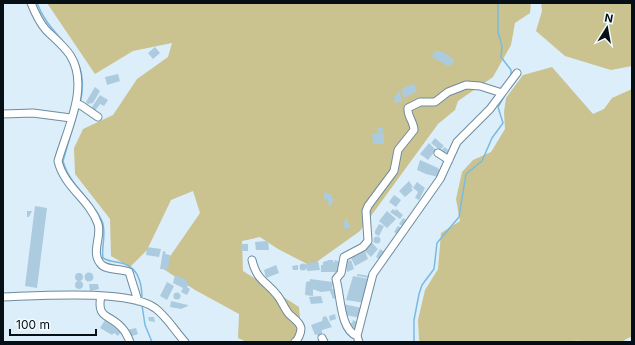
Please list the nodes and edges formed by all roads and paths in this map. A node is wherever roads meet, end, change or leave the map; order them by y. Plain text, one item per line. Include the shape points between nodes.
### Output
1 (31, 3) edge
2 (517, 73) dead end
3 (502, 93) junction
4 (76, 103) junction
5 (3, 114) edge
6 (98, 117) dead end
7 (71, 118) junction
8 (438, 153) dead end
9 (449, 160) junction
10 (252, 260) dead end
11 (102, 296) junction
12 (3, 297) edge
13 (142, 302) junction
14 (358, 339) edge
15 (130, 342) edge
16 (185, 342) edge
17 (295, 342) edge

1 - 4 street via 39,20 70,55 79,87
2 - 3 street
3 - 9 street via 457,142
3 - 14 street via 480,86 466,85 448,92 435,102 420,102 408,108 408,115 414,124 413,133 398,150 394,171 368,206 368,241 344,257 341,273 336,280 345,324 350,333
4 - 6 street
4 - 7 street
5 - 7 street via 33,113
7 - 13 street via 58,161 60,171 98,225 96,256 99,262 102,266 129,272
8 - 9 street
9 - 14 street via 440,179 373,274
10 - 17 street via 263,283 275,293 299,324 301,330
11 - 12 street
11 - 13 street
11 - 15 street via 99,305 101,312 123,328
13 - 16 street via 168,320

